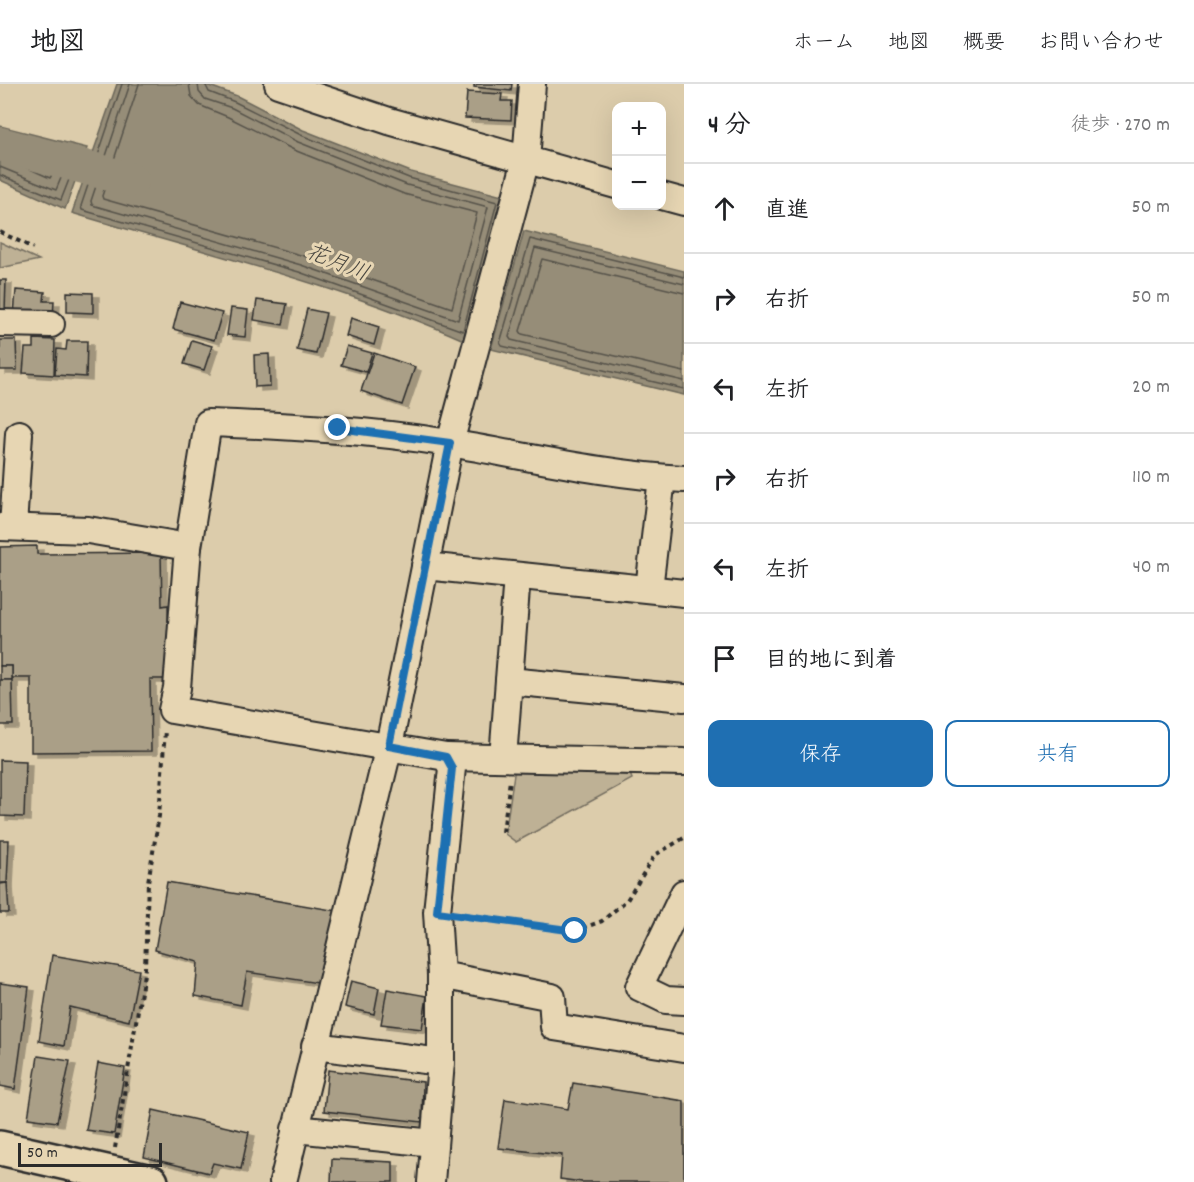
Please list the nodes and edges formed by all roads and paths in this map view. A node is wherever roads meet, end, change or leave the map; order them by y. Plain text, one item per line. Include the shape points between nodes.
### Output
1 (278, 84) edge
2 (532, 84) edge
3 (526, 160) junction
4 (612, 184) edge
5 (666, 197) edge
6 (684, 202) edge
7 (0, 232) edge
8 (33, 248) dead end
9 (0, 323) edge
10 (51, 324) dead end
11 (19, 434) dead end
12 (450, 443) junction
13 (673, 479) edge
14 (6, 527) edge
15 (188, 547) junction
16 (425, 566) junction
17 (518, 576) junction
18 (649, 589) junction
19 (684, 592) edge
20 (509, 681) junction
21 (684, 698) edge
22 (172, 710) junction
23 (389, 746) junction
24 (446, 757) junction
25 (508, 758) junction
26 (684, 762) edge
27 (503, 832) dead end
28 (684, 838) edge
29 (684, 893) edge
30 (437, 912) junction
31 (441, 975) junction
32 (684, 1001) edge
33 (315, 1046) junction
34 (684, 1048) edge
35 (441, 1062) junction
36 (295, 1129) junction
37 (434, 1143) junction
38 (0, 1148) edge
39 (114, 1176) edge
40 (151, 1182) edge
41 (283, 1182) edge
42 (431, 1182) edge

1 - 3 street
2 - 3 street
3 - 4 street
3 - 12 street
5 - 6 street
7 - 8 path
9 - 10 street
11 - 14 street
12 - 13 street via 541,461
12 - 15 street via 338,428 208,423
12 - 16 street
13 - 18 street
14 - 15 street via 88,530
15 - 22 street
16 - 17 street
16 - 23 street
17 - 18 street
17 - 20 street
18 - 19 street
20 - 21 street
20 - 25 street
22 - 23 street
22 - 39 path via 166,721 159,816 148,882 145,968
23 - 24 street
23 - 33 street
24 - 25 street
24 - 30 street via 452,768
25 - 26 street
25 - 27 path
28 - 30 path via 654,855 627,900 602,921 575,931
29 - 32 street via 639,987 666,1000
30 - 31 street
31 - 34 street via 552,997 554,1027
31 - 35 street
33 - 35 street
33 - 36 street
35 - 37 street
36 - 37 street
36 - 41 street
37 - 42 street
38 - 39 highway
39 - 40 highway

